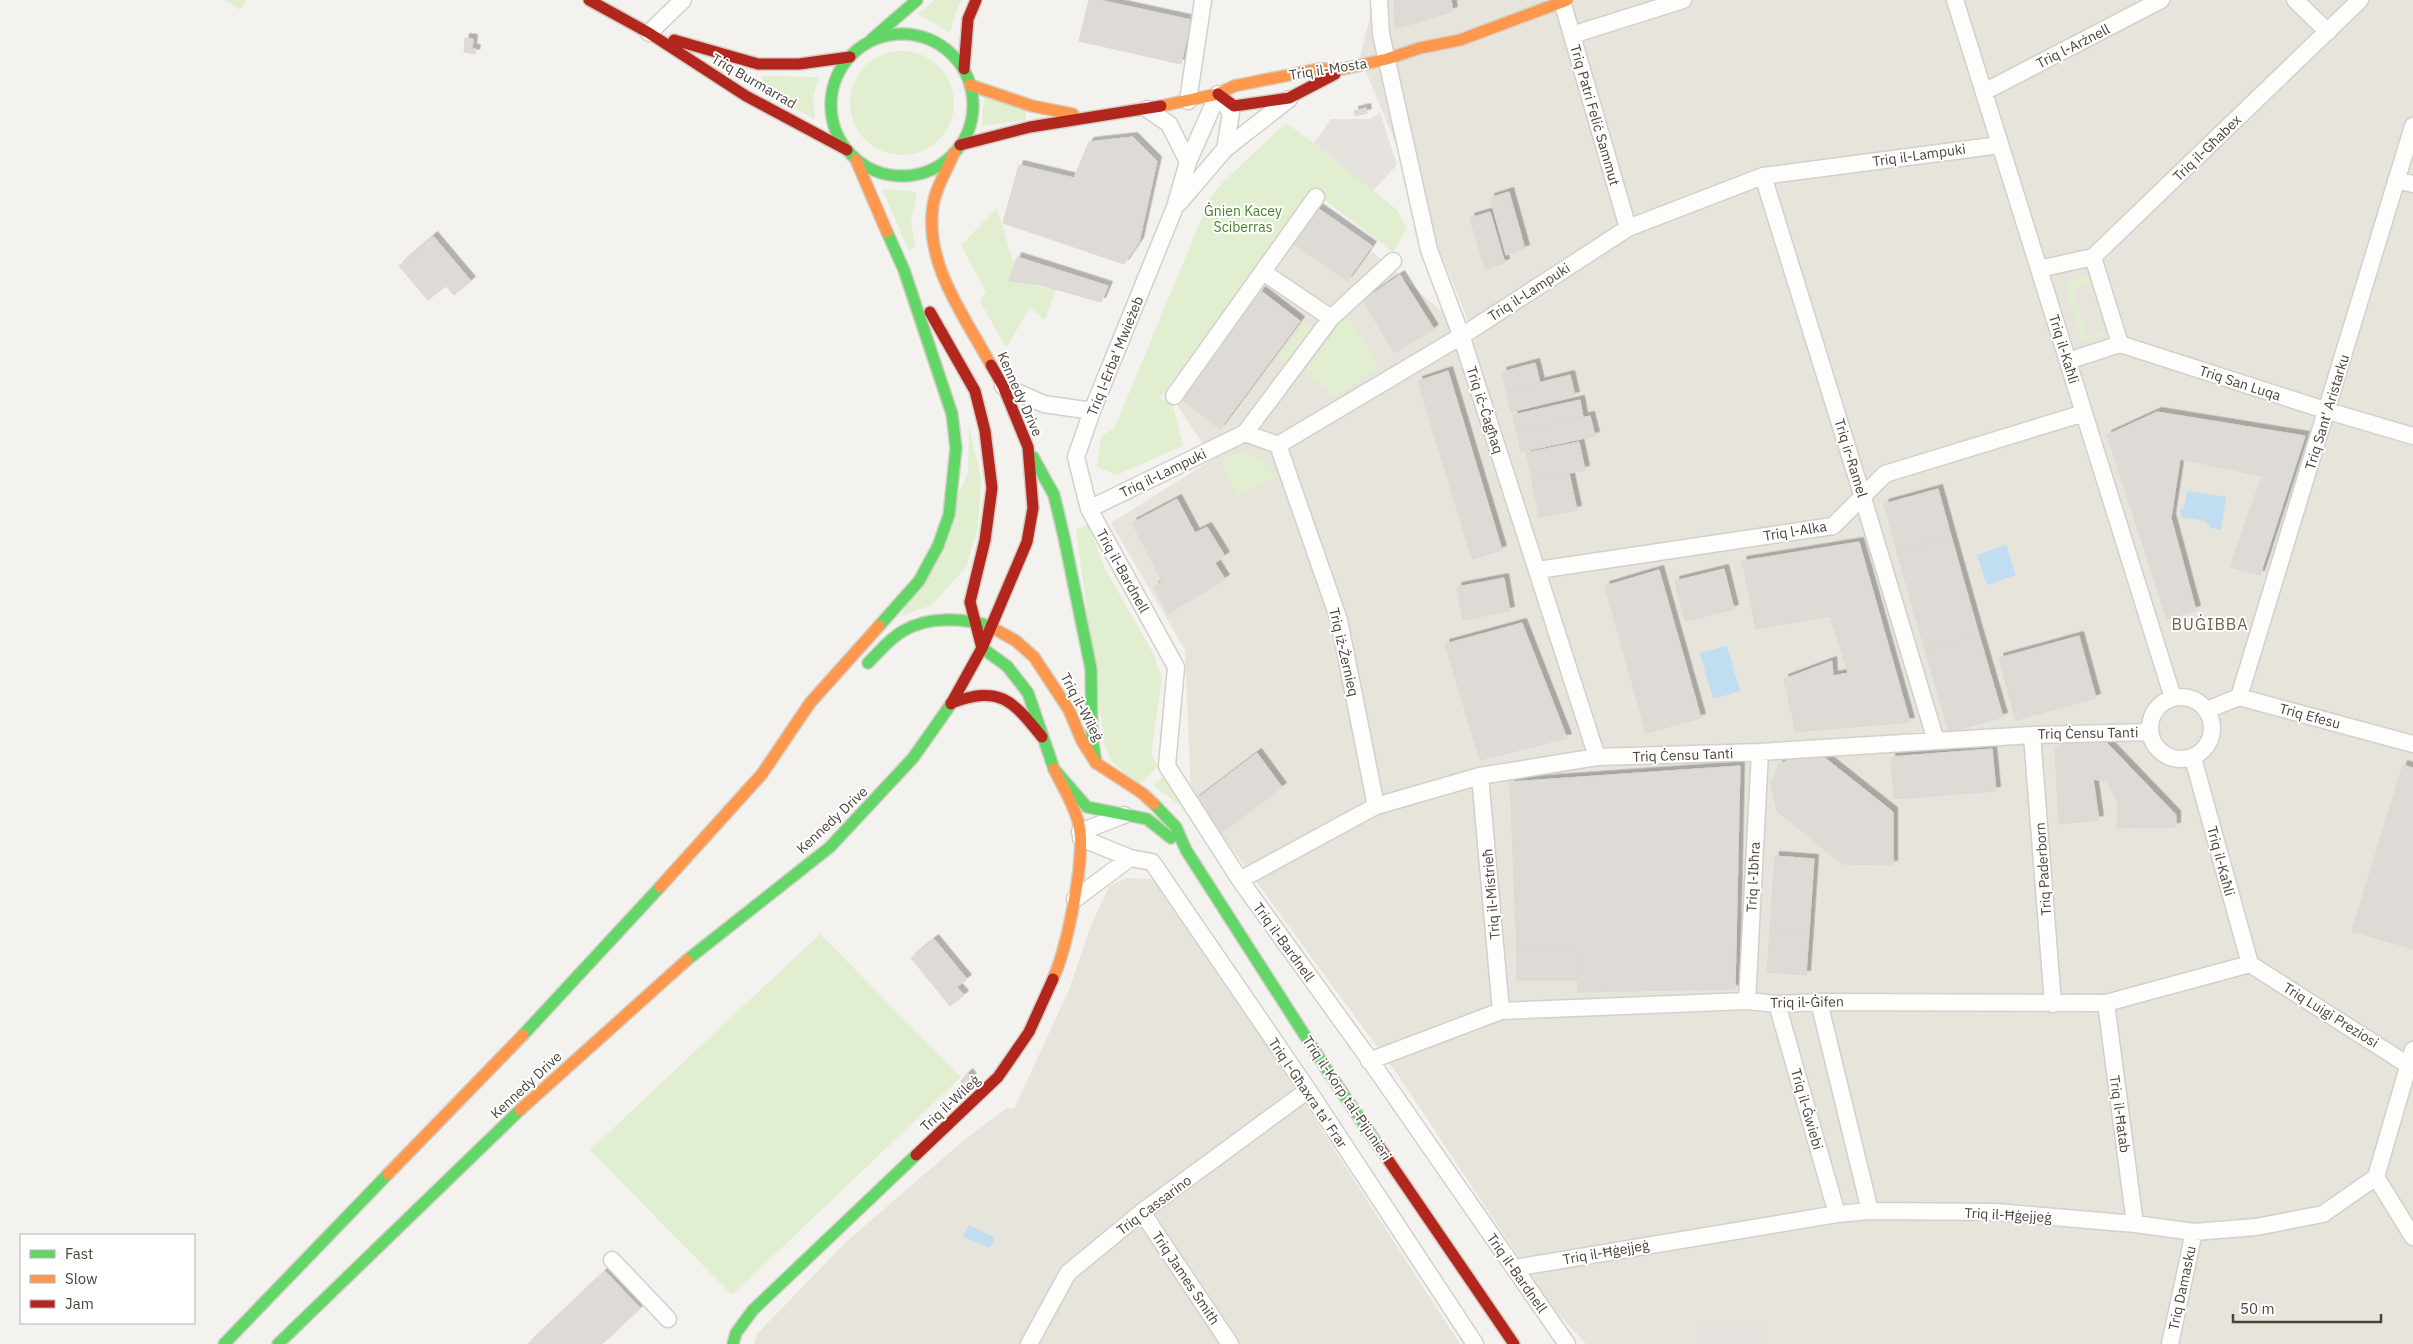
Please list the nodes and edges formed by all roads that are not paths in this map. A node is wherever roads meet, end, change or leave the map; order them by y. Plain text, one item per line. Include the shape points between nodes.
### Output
1 (589, 0) edge
2 (682, 0) edge
3 (917, 0) edge
4 (976, 0) edge
5 (1203, 0) edge
6 (1379, 0) edge
7 (1683, 0) edge
8 (1955, 0) edge
9 (2161, 0) edge
10 (2295, 0) edge
11 (2360, 0) edge
12 (1565, 1) edge
13 (2328, 32) junction
14 (649, 34) junction
15 (1572, 35) junction
16 (869, 41) junction
17 (850, 57) junction
18 (1387, 59) junction
19 (964, 69) junction
20 (1343, 70) junction
21 (970, 85) junction
22 (1984, 92) junction
23 (1218, 94) junction
24 (1290, 98) junction
25 (1188, 100) junction
26 (1147, 109) junction
27 (1084, 117) junction
28 (2413, 126) edge
29 (2000, 145) junction
30 (957, 149) junction
31 (1225, 149) junction
32 (847, 150) junction
33 (2408, 154) edge
34 (856, 160) junction
35 (1188, 162) junction
36 (1763, 176) junction
37 (2396, 180) junction
38 (2413, 184) edge
39 (1316, 197) dead end
40 (1176, 207) junction
41 (1628, 228) junction
42 (2094, 257) junction
43 (1393, 261) dead end
44 (904, 270) junction
45 (2039, 270) junction
46 (1263, 272) junction
47 (1330, 318) junction
48 (1461, 336) junction
49 (2120, 344) junction
50 (2068, 361) junction
51 (1003, 386) junction
52 (1174, 396) dead end
53 (1092, 411) junction
54 (2328, 411) junction
55 (2084, 413) junction
56 (1245, 433) junction
57 (2413, 436) edge
58 (1278, 445) junction
59 (1028, 447) junction
60 (1863, 498) junction
61 (1089, 509) junction
62 (1538, 570) junction
63 (972, 620) junction
64 (991, 626) junction
65 (982, 648) junction
66 (857, 674) dead end
67 (2239, 697) junction
68 (2173, 698) junction
69 (951, 703) junction
70 (2207, 710) junction
71 (811, 723) dead end
72 (2150, 732) junction
73 (2032, 735) junction
74 (1042, 737) junction
75 (1936, 741) junction
76 (2413, 744) edge
77 (1760, 752) junction
78 (1597, 757) junction
79 (2193, 758) junction
80 (1095, 768) junction
81 (1054, 769) junction
82 (1480, 776) junction
83 (1091, 790) dead end
84 (1376, 806) junction
85 (1087, 807) junction
86 (732, 808) junction
87 (1126, 814) junction
88 (1080, 831) junction
89 (1186, 850) junction
90 (1130, 858) junction
91 (1240, 880) junction
92 (1075, 899) junction
93 (2250, 964) junction
94 (1747, 1001) junction
95 (1819, 1002) junction
96 (2106, 1003) junction
97 (1777, 1004) junction
98 (2053, 1004) junction
99 (1501, 1011) junction
100 (2412, 1060) edge
101 (1369, 1061) junction
102 (1308, 1090) junction
103 (2376, 1178) junction
104 (1870, 1211) junction
105 (1142, 1212) junction
106 (1837, 1214) junction
107 (2135, 1224) junction
108 (2194, 1232) junction
109 (2413, 1237) edge
110 (612, 1260) dead end
111 (1514, 1268) junction
112 (668, 1319) dead end
113 (224, 1344) edge
114 (278, 1344) edge
115 (733, 1344) edge
116 (1028, 1344) edge
117 (1230, 1344) edge
118 (1475, 1344) edge
119 (1514, 1344) edge
120 (1567, 1344) edge
121 (2170, 1344) edge

1 - 14 main road, Triq Burmarrad
2 - 14 street
3 - 16 main road
4 - 19 main road via 968,19
5 - 25 street
6 - 18 street, Triq iċ-Ċagħaq via 1381,34
7 - 15 street
8 - 22 street, Triq il-Kaħli
9 - 22 street, Triq l-Arżnell
10 - 13 street
11 - 13 street, Triq il-Għabex
12 - 15 street, Triq Patri Feliċ Sammut
12 - 18 main road, Triq il-Mosta via 1460,40
13 - 42 street, Triq il-Għabex
14 - 17 main road, Triq Burmarrad via 758,64 799,64
14 - 32 main road, Triq Burmarrad via 746,96
15 - 41 street, Triq Patri Feliċ Sammut
16 - 17 main road
16 - 19 main road via 890,34 919,36 950,52
17 - 32 main road via 838,74 832,93 836,132
18 - 20 main road, Triq il-Mosta
18 - 48 street, Triq iċ-Ċagħaq via 1429,250
19 - 21 main road
20 - 23 main road, Triq il-Mosta via 1319,69 1234,86
20 - 24 main road
21 - 27 main road, Triq il-Mosta via 1032,106
21 - 30 main road via 972,120
22 - 29 street, Triq il-Kaħli
23 - 24 main road via 1234,106
23 - 25 main road, Triq il-Mosta
23 - 31 street via 1231,113
23 - 35 street, Triq l-Erba' Mwieżeb
24 - 31 street, Triq l-Erba' Mwieżeb
25 - 26 main road, Triq il-Mosta
26 - 27 main road, Triq il-Mosta
26 - 35 street via 1169,124
27 - 30 main road, Triq il-Mosta via 1030,127
28 - 33 street, Triq Sant' Aristarku
29 - 36 street, Triq il-Lampuki
29 - 45 street, Triq il-Kaħli
30 - 34 main road via 938,166 919,174 900,176 880,172
30 - 51 main road, Kennedy Drive via 934,204 931,225 934,249 941,272
31 - 40 street, Triq l-Erba' Mwieżeb
32 - 34 main road
33 - 37 street, Triq Sant' Aristarku
34 - 44 main road
35 - 40 street, Triq l-Erba' Mwieżeb
36 - 41 street, Triq il-Lampuki
36 - 60 street, Triq ir-Ramel
37 - 38 street
37 - 54 street, Triq Sant' Aristarku
39 - 46 street
40 - 53 street, Triq l-Erba' Mwieżeb
41 - 48 street, Triq il-Lampuki
42 - 45 street
42 - 49 street
43 - 47 street
44 - 63 main road via 975,391 985,431 992,488 985,540 970,602
44 - 86 main road via 952,414 956,448 948,515 938,546 919,582 810,703 762,774
45 - 50 street, Triq il-Kaħli
46 - 47 street
46 - 52 street
47 - 56 street
48 - 58 street, Triq il-Lampuki
48 - 62 street, Triq iċ-Ċagħaq
49 - 50 street
49 - 54 street, Triq San Luqa
50 - 55 street, Triq il-Kaħli
51 - 53 street via 1044,404
51 - 59 main road, Kennedy Drive
53 - 61 street, Triq l-Erba' Mwieżeb via 1076,457
54 - 57 street, Triq San Luqa
54 - 67 street, Triq Sant' Aristarku
55 - 60 street, Triq l-Alka via 1885,474
55 - 68 street, Triq il-Kaħli
56 - 58 street
56 - 61 street, Triq il-Lampuki
58 - 84 street, Triq iż-Żernieq via 1339,620
59 - 64 main road, Kennedy Drive via 1033,508 1027,542
59 - 80 main road via 1054,495 1064,537 1091,669
60 - 62 street, Triq l-Alka via 1833,526
60 - 75 street, Triq ir-Ramel
61 - 91 street, Triq il-Bardnell via 1176,667 1167,766
62 - 78 street, Triq iċ-Ċagħaq
63 - 64 main road, Triq il-Wileġ
63 - 65 main road
63 - 66 main road, Triq il-Wileġ via 938,620 903,631
64 - 65 main road, Kennedy Drive
64 - 80 main road, Triq il-Wileġ via 1016,641 1044,670 1069,710
65 - 69 main road, Kennedy Drive
65 - 74 main road via 1007,666 1028,693
67 - 70 street
67 - 76 street, Triq Efesu
68 - 70 street via 2184,696 2200,702
68 - 72 street via 2155,711
69 - 74 main road via 970,694 1003,699 1016,705
69 - 114 main road, Kennedy Drive via 898,778 830,846 706,943 545,1086
70 - 79 street via 2213,728 2211,739
71 - 86 main road
72 - 73 street, Triq Ċensu Tanti
72 - 79 street via 2158,749 2170,758
73 - 75 street, Triq Ċensu Tanti
73 - 98 street, Triq Paderborn
74 - 81 main road
75 - 77 street, Triq Ċensu Tanti
77 - 78 street, Triq Ċensu Tanti
77 - 94 street, Triq l-Ibħra
78 - 82 street, Triq Ċensu Tanti
79 - 93 street, Triq il-Kaħli
80 - 89 main road, Triq il-Korp tal-Pijunieri via 1142,793 1176,826
81 - 85 main road
81 - 88 main road
82 - 84 street, Triq Ċensu Tanti
82 - 99 street, Triq il-Mistrieħ
83 - 85 main road, Triq il-Wileġ
84 - 91 street, Triq Ċensu Tanti
85 - 87 main road, Triq il-Korp tal-Pijunieri
85 - 88 main road, Triq il-Wileġ
86 - 113 main road via 572,984
87 - 88 street
87 - 89 main road, Triq il-Korp tal-Pijunieri via 1148,819
88 - 90 street, Triq l-Għaxra ta' Frar
88 - 92 main road, Triq il-Wileġ
89 - 119 main road, Triq il-Korp tal-Pijunieri via 1327,1070
90 - 92 street
90 - 102 street, Triq l-Għaxra ta' Frar via 1152,862
91 - 101 street, Triq il-Bardnell
92 - 115 main road, Triq il-Wileġ via 1057,970 1029,1032 998,1077 753,1310 736,1333
93 - 96 street, Triq il-Ġifen
93 - 100 street, Triq Luigi Preziosi
94 - 97 street, Triq il-Ġifen
94 - 99 street, Triq il-Ġifen
95 - 97 street, Triq il-Ġifen
95 - 98 street, Triq il-Ġifen
95 - 104 street
96 - 98 street, Triq il-Ġifen
96 - 107 street, Triq il-Ħatab
97 - 106 street, Triq il-Ġwiebi
99 - 101 street, Triq il-Ġifen
100 - 103 street
101 - 111 street, Triq il-Bardnell
102 - 105 street, Triq Cassarino
102 - 118 street, Triq l-Għaxra ta' Frar
103 - 108 street, Triq il-Ħġejjeġ via 2323,1214 2256,1227
103 - 109 street
104 - 106 street, Triq il-Ħġejjeġ
104 - 107 street, Triq il-Ħġejjeġ via 1996,1212
105 - 116 street, Triq Cassarino via 1068,1273
105 - 117 street, Triq James Smith
106 - 111 street, Triq il-Ħġejjeġ
107 - 108 street, Triq il-Ħġejjeġ
108 - 121 street, Triq Damasku
110 - 112 street
111 - 120 street, Triq il-Bardnell

